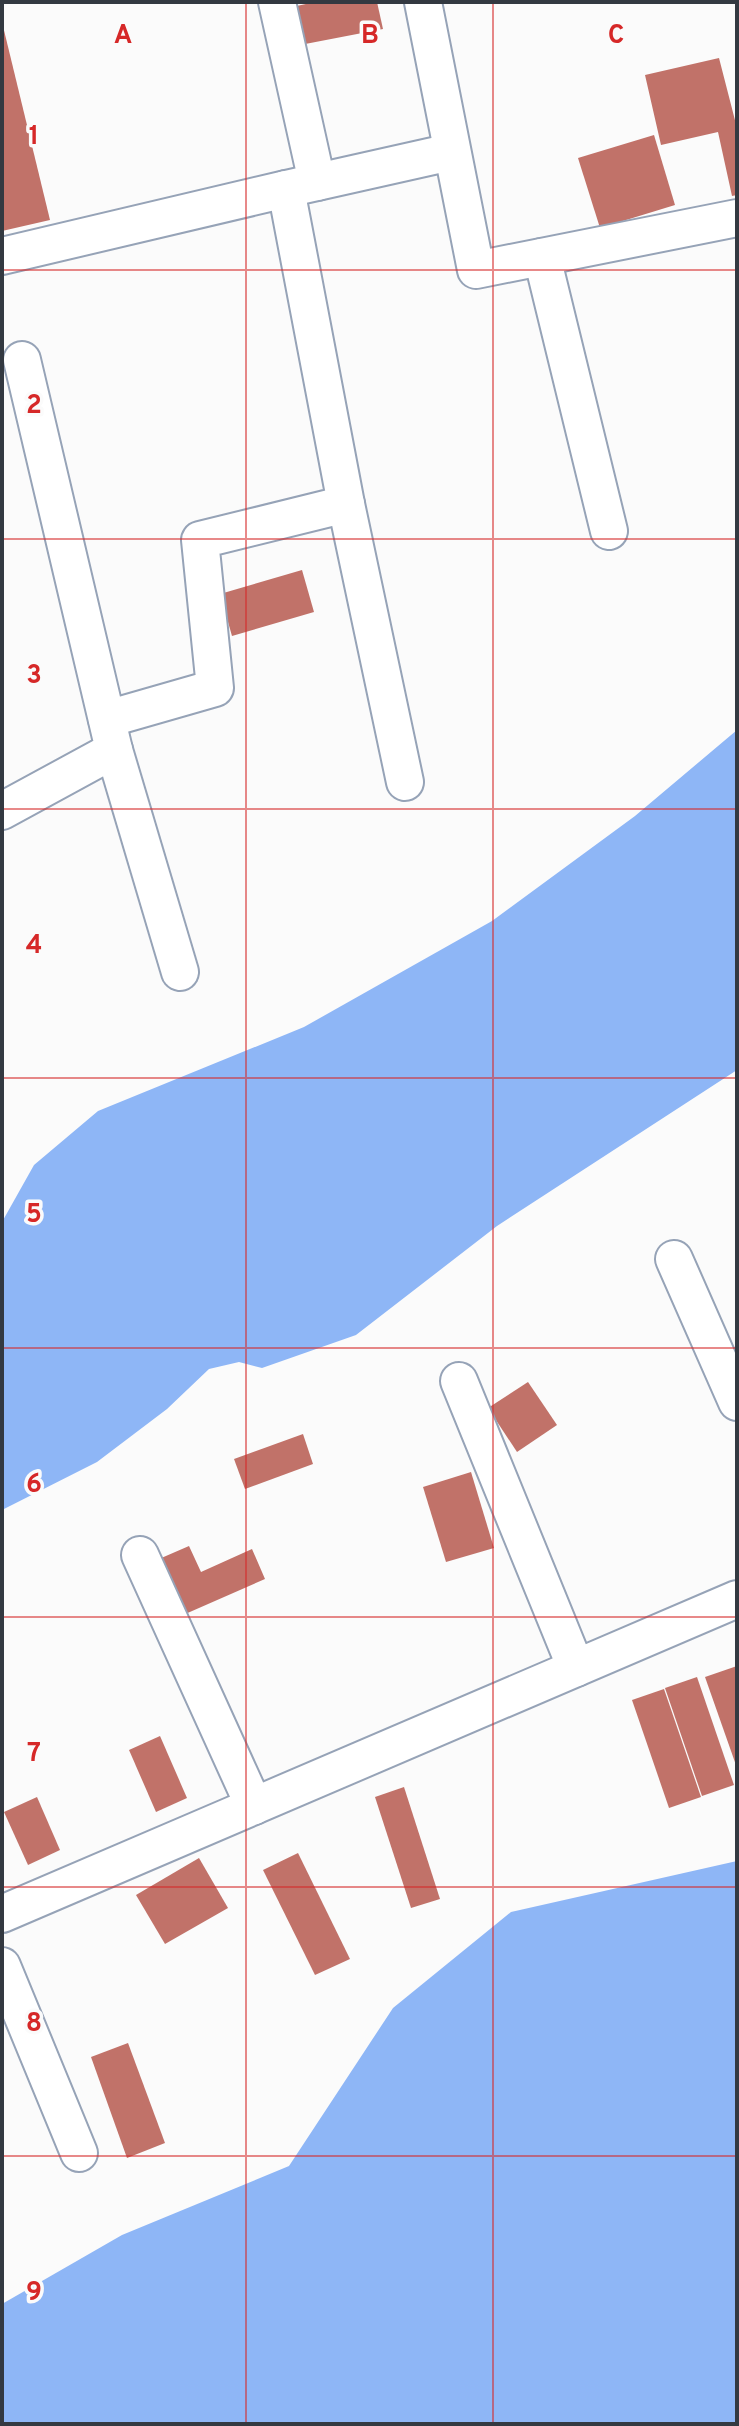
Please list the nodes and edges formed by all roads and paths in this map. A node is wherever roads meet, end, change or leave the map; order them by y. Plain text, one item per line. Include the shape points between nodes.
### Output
1 (277, 2) edge
2 (425, 2) edge
3 (451, 152) junction
4 (302, 185) junction
5 (737, 218) edge
6 (2, 256) edge
7 (542, 257) junction
8 (22, 360) dead end
9 (346, 504) junction
10 (609, 531) dead end
11 (110, 734) junction
12 (405, 782) dead end
13 (2, 811) edge
14 (180, 972) dead end
15 (674, 1259) dead end
16 (459, 1381) dead end
17 (737, 1402) edge
18 (140, 1555) dead end
19 (737, 1599) edge
20 (576, 1668) junction
21 (254, 1806) junction
22 (2, 1914) edge
23 (2, 1966) edge
24 (79, 2153) dead end

1 - 4 street
2 - 3 street
3 - 4 street
3 - 7 street via 476,270
4 - 6 street
4 - 9 street
5 - 7 street
7 - 10 street
8 - 11 street
9 - 11 street via 200,540 215,688
9 - 12 street
11 - 13 street
11 - 14 street
15 - 17 street
16 - 20 street
18 - 21 street
19 - 20 street
20 - 21 street
21 - 22 street
23 - 24 street

